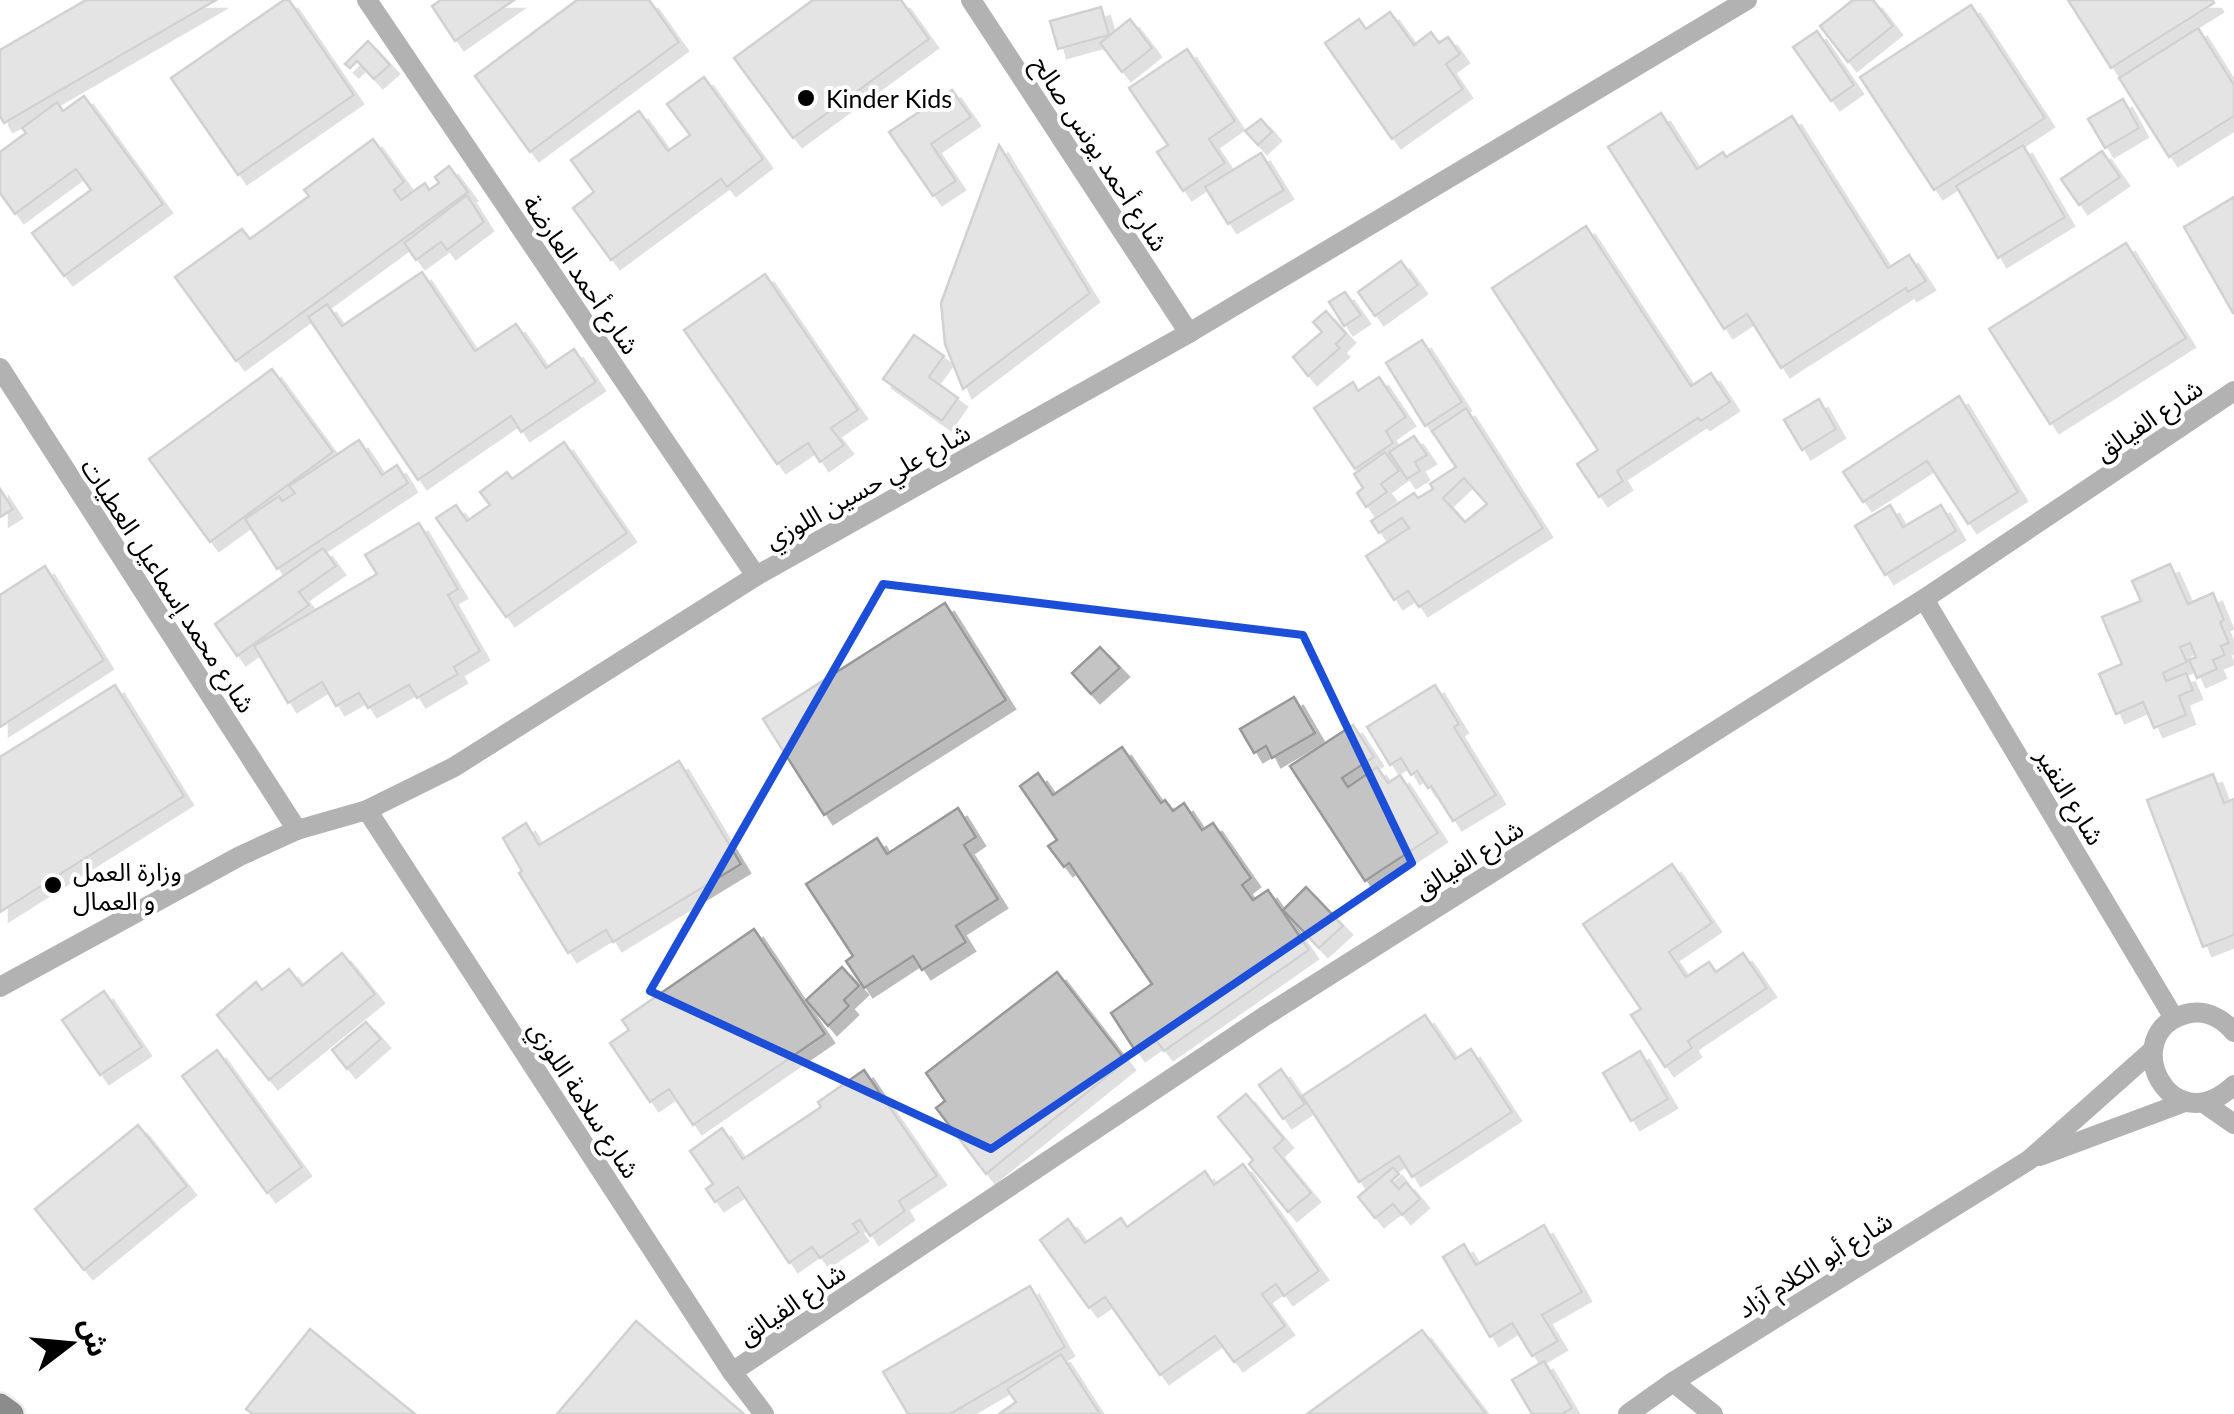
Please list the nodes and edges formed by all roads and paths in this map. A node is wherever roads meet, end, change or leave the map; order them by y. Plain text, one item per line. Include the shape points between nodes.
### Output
1 (367, 0) edge
2 (971, 0) edge
3 (1747, 0) edge
4 (1188, 333) junction
5 (0, 368) edge
6 (2234, 392) edge
7 (756, 576) junction
8 (1924, 600) junction
9 (367, 810) junction
10 (296, 830) junction
11 (0, 987) edge
12 (2234, 1005) edge
13 (2209, 1014) junction
14 (2174, 1018) junction
15 (2234, 1032) edge
16 (2153, 1050) junction
17 (2234, 1085) edge
18 (2194, 1102) junction
19 (2234, 1124) edge
20 (2029, 1160) junction
21 (732, 1372) junction
22 (1673, 1382) junction
23 (0, 1406) edge
24 (11, 1414) edge
25 (764, 1414) edge
26 (1628, 1414) edge
27 (1713, 1414) edge

1 - 7 street, شارع أحمد العارضة
2 - 4 street, شارع أحمد يونس صالح
3 - 4 street, شارع علي حسين اللوزي
4 - 7 street, شارع علي حسين اللوزي
5 - 10 street, شارع محمد إسماعيل العطيات
6 - 8 street, شارع الفيالق
7 - 9 street, شارع علي حسين اللوزي via 454,767
8 - 14 street, شارع النفير
8 - 21 street, شارع الفيالق via 1265,1016
9 - 10 street, شارع علي حسين اللوزي
9 - 21 street, شارع سلامة اللوزي
10 - 11 street, شارع علي حسين اللوزي
12 - 13 street
13 - 14 street
13 - 15 street
14 - 16 street, شارع أبو الكلام آزاد
16 - 18 street via 2159,1082
16 - 20 street, شارع أبو الكلام آزاد
17 - 18 street, شارع أبو الكلام آزاد via 2221,1097
18 - 19 street
18 - 20 street, شارع أبو الكلام آزاد
20 - 22 street, شارع أبو الكلام آزاد
21 - 25 street, شارع سلامة اللوزي
22 - 26 street, شارع أبو الكلام آزاد
22 - 27 street
23 - 24 main road

